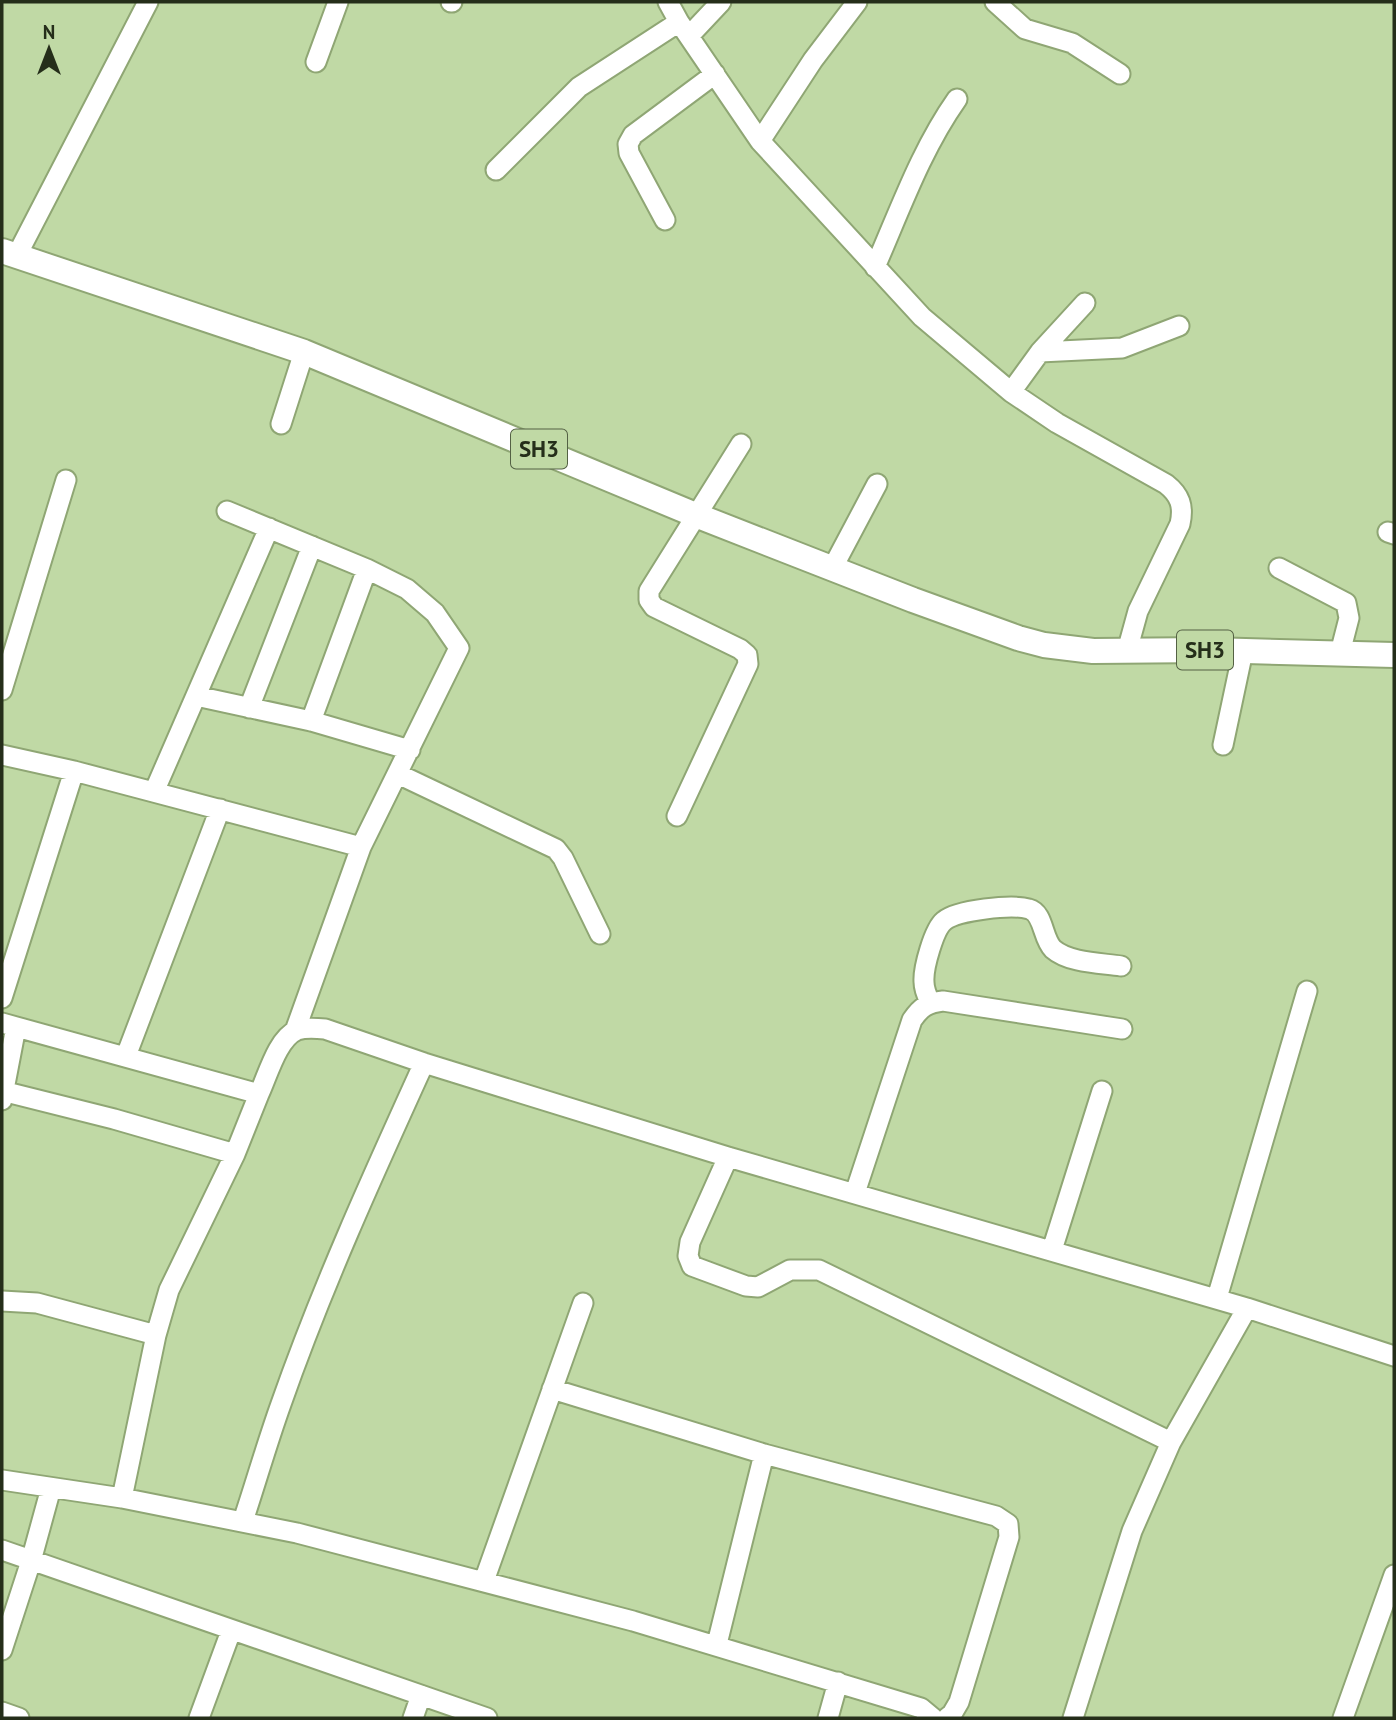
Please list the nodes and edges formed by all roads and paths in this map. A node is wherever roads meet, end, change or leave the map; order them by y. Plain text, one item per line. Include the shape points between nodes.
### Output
1 (148, 2) edge
2 (338, 2) edge
3 (668, 2) edge
4 (721, 2) edge
5 (857, 2) edge
6 (995, 2) edge
7 (684, 29) junction
8 (316, 62) dead end
9 (715, 74) junction
10 (1120, 74) dead end
11 (957, 99) dead end
12 (760, 141) junction
13 (496, 170) dead end
14 (665, 220) dead end
15 (9, 253) edge
16 (875, 267) junction
17 (1086, 303) dead end
18 (1179, 326) dead end
19 (304, 352) junction
20 (1040, 352) junction
21 (1010, 392) junction
22 (281, 424) dead end
23 (741, 444) dead end
24 (66, 480) dead end
25 (877, 484) dead end
26 (228, 511) dead end
27 (698, 516) junction
28 (269, 528) junction
29 (312, 546) junction
30 (833, 568) junction
31 (1279, 568) dead end
32 (367, 569) junction
33 (1127, 651) junction
34 (1243, 651) junction
35 (1340, 653) junction
36 (1394, 655) edge
37 (2, 690) edge
38 (196, 696) junction
39 (249, 708) junction
40 (311, 721) junction
41 (1223, 745) dead end
42 (410, 750) junction
43 (2, 755) edge
44 (74, 771) junction
45 (398, 774) junction
46 (154, 792) junction
47 (220, 810) junction
48 (677, 816) dead end
49 (361, 847) junction
50 (600, 934) dead end
51 (1121, 967) dead end
52 (1307, 991) dead end
53 (2, 998) edge
54 (930, 1002) junction
55 (9, 1025) edge
56 (1122, 1029) dead end
57 (295, 1031) junction
58 (126, 1056) junction
59 (425, 1063) junction
60 (1102, 1091) dead end
61 (2, 1094) edge
62 (259, 1094) junction
63 (235, 1154) junction
64 (728, 1157) junction
65 (855, 1193) junction
66 (1052, 1250) junction
67 (1217, 1298) junction
68 (2, 1301) edge
69 (583, 1303) dead end
70 (1247, 1308) junction
71 (156, 1335) junction
72 (1394, 1356) edge
73 (552, 1389) junction
74 (1171, 1442) junction
75 (764, 1454) junction
76 (2, 1480) edge
77 (51, 1488) junction
78 (121, 1498) junction
79 (243, 1521) junction
80 (2, 1550) edge
81 (31, 1561) junction
82 (1394, 1575) edge
83 (484, 1581) junction
84 (231, 1630) junction
85 (717, 1644) junction
86 (2, 1650) edge
87 (838, 1682) junction
88 (421, 1695) junction
89 (2, 1712) edge
90 (19, 1718) edge
91 (199, 1718) edge
92 (413, 1718) edge
93 (487, 1718) edge
94 (828, 1718) edge
95 (933, 1718) edge
96 (947, 1718) edge
97 (1073, 1718) edge
98 (1343, 1718) edge

1 - 15 street
2 - 8 street
3 - 7 street
4 - 7 street
5 - 12 street
6 - 10 street via 1025,29 1072,43
7 - 9 street
7 - 13 street via 579,87
9 - 12 street
9 - 14 street via 633,135 628,144
11 - 16 street via 926,150
12 - 16 street
15 - 19 main road, SH3
16 - 21 street via 922,317
17 - 20 street
18 - 20 street via 1122,348
19 - 22 street
19 - 27 main road, SH3
20 - 21 street
21 - 33 street via 1166,484 1181,502 1180,524 1138,611
23 - 27 street
24 - 37 street
25 - 30 street
26 - 28 street
27 - 30 main road, SH3
27 - 48 street via 649,591 649,600 653,607 740,649 748,664
28 - 29 street
28 - 38 street
29 - 32 street
29 - 39 street
30 - 33 main road, SH3 via 1018,638 1071,648
31 - 35 street via 1346,603 1349,618
32 - 40 street
32 - 42 street via 418,596 459,648
33 - 34 main road, SH3
34 - 35 main road, SH3
34 - 41 street
35 - 36 main road, SH3
38 - 39 street
38 - 46 street
39 - 40 street
40 - 42 street
42 - 45 street
43 - 44 street
44 - 46 street
44 - 53 street
45 - 49 street
45 - 50 street via 556,849
46 - 47 street
47 - 49 street
47 - 58 street
49 - 57 street
51 - 54 street via 1054,949 1033,910 959,913 937,929 923,984
52 - 67 street
54 - 56 street
54 - 65 street via 912,1020
55 - 58 street
55 - 61 street
57 - 59 street via 325,1029
57 - 62 street via 282,1045
58 - 62 street
59 - 64 street
59 - 79 street via 316,1311
60 - 66 street
61 - 63 street via 114,1119
62 - 63 street
63 - 71 street via 177,1268
64 - 65 street
64 - 74 street via 690,1242 692,1266 758,1287 790,1269 819,1270
65 - 66 street
66 - 67 street
67 - 70 street
68 - 71 street via 37,1303
69 - 73 street
70 - 72 street
70 - 74 street
71 - 78 street
73 - 75 street
73 - 83 street
74 - 97 street via 1123,1555
75 - 85 street
75 - 96 street via 996,1516 1008,1524 1009,1537 963,1689
76 - 77 street
77 - 78 street
77 - 81 street
78 - 79 street
79 - 83 street
80 - 81 street
81 - 84 street
81 - 86 street
82 - 98 street
83 - 85 street
84 - 88 street
84 - 91 street
85 - 87 street
87 - 94 street
87 - 95 street via 921,1708
88 - 92 street
88 - 93 street
89 - 90 street

